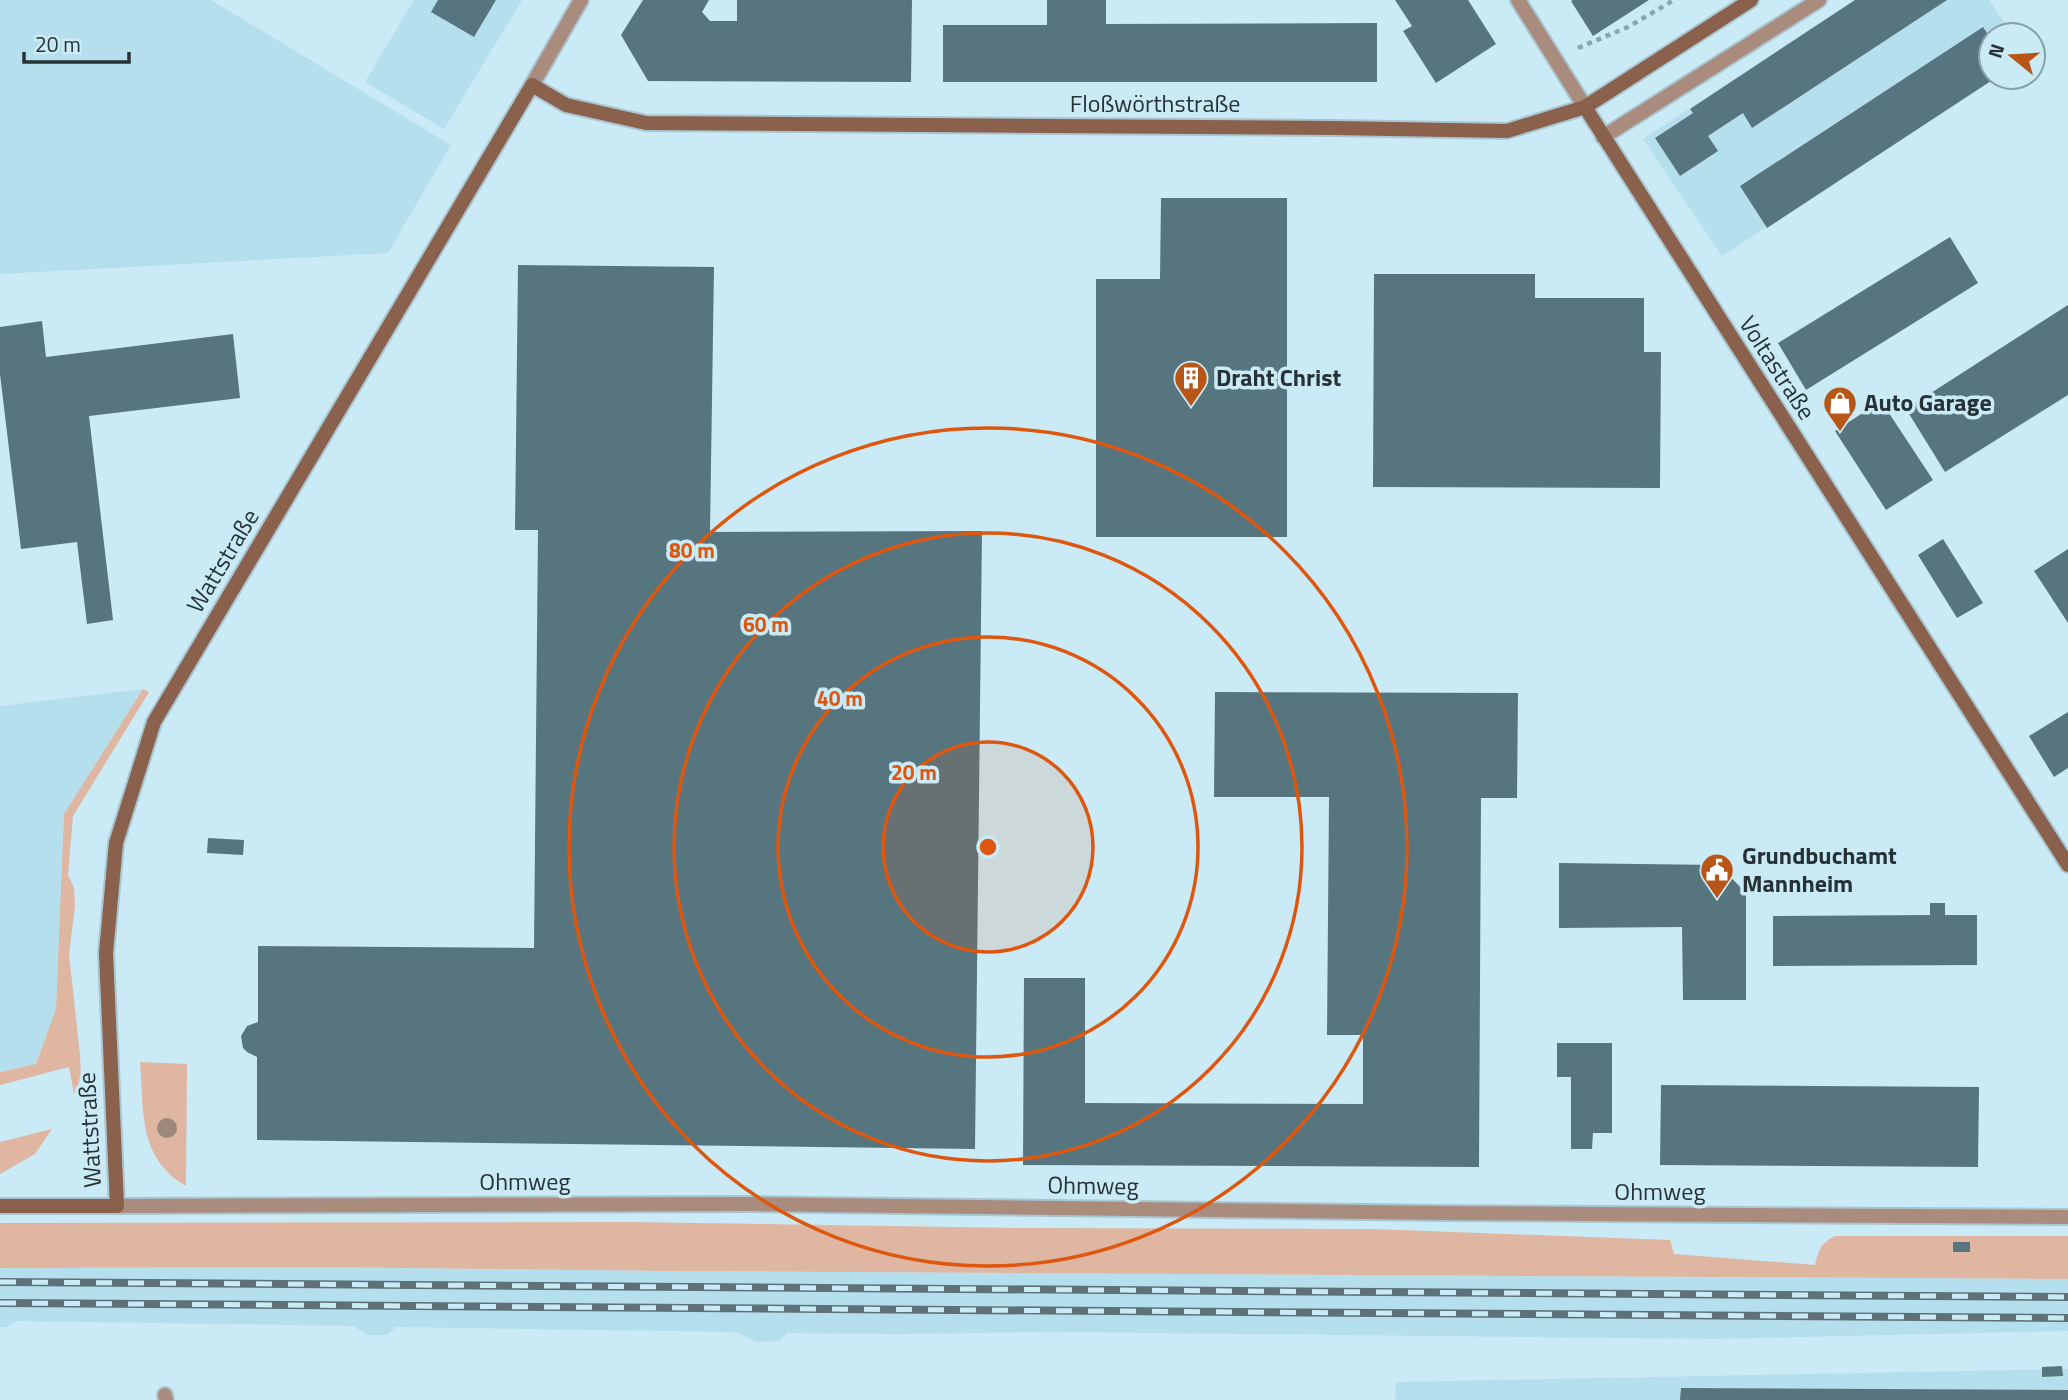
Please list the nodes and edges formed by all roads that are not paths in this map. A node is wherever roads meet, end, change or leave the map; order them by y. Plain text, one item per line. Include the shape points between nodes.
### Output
1 (581, 0) edge
2 (1518, 0) edge
3 (1751, 0) edge
4 (1819, 0) edge
5 (532, 85) junction
6 (1585, 107) junction
7 (1603, 137) junction
8 (2068, 865) edge
9 (0, 1206) edge
10 (117, 1206) junction
11 (2068, 1217) edge

1 - 5 street, Wattstraße
2 - 6 street, Voltastraße
3 - 6 street, Floßwörthstraße
4 - 7 street
5 - 6 street, Floßwörthstraße via 566,105 646,122 1507,131
5 - 10 street, Wattstraße via 154,722 116,843 106,953
6 - 7 street, Voltastraße
7 - 8 street, Voltastraße
9 - 10 street
10 - 11 street, Ohmweg via 751,1204

